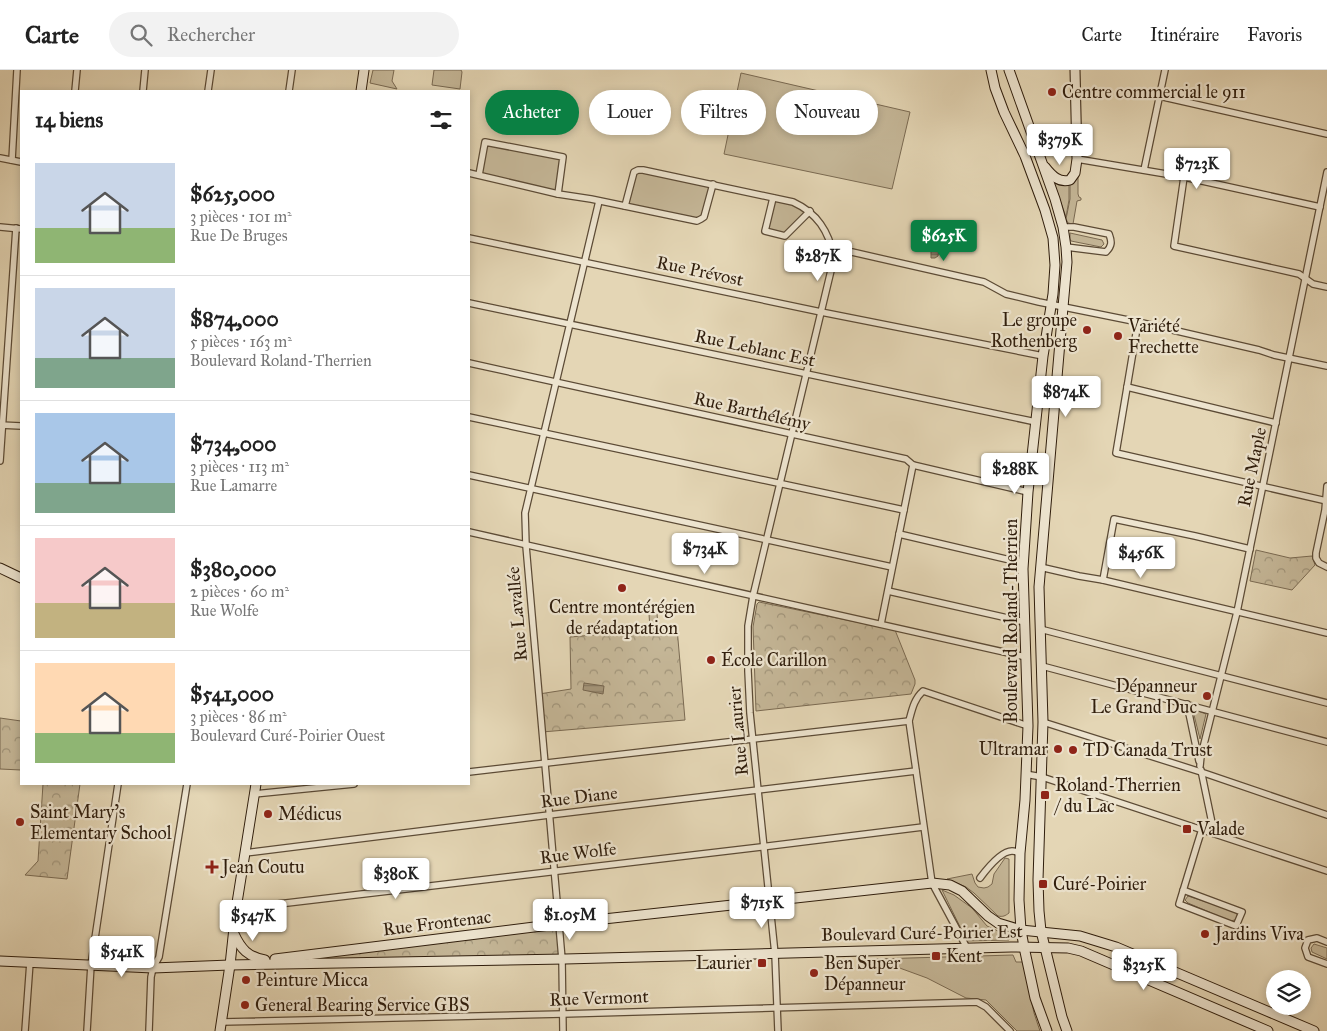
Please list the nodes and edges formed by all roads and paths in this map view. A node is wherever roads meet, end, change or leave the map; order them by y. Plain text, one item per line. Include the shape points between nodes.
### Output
1 (17, 70) edge
2 (77, 70) edge
3 (145, 70) edge
4 (211, 70) edge
5 (292, 70) edge
6 (364, 70) edge
7 (991, 70) edge
8 (1009, 70) edge
9 (1075, 70) edge
10 (1165, 70) edge
11 (75, 90) edge
12 (142, 90) edge
13 (208, 90) edge
14 (289, 90) edge
15 (361, 90) edge
16 (1159, 96) junction
17 (1327, 134) edge
18 (0, 158) edge
19 (1077, 159) junction
20 (12, 160) junction
21 (1040, 161) junction
22 (20, 162) edge
23 (1144, 170) junction
24 (470, 172) edge
25 (1327, 172) edge
26 (478, 175) junction
27 (1184, 177) junction
28 (713, 184) junction
29 (558, 194) junction
30 (773, 198) junction
31 (599, 201) junction
32 (625, 206) junction
33 (1320, 207) junction
34 (810, 211) junction
35 (0, 227) edge
36 (1063, 227) junction
37 (19, 229) edge
38 (470, 238) edge
39 (1066, 247) junction
40 (834, 258) junction
41 (585, 262) junction
42 (1305, 278) junction
43 (1327, 287) edge
44 (470, 303) edge
45 (1051, 305) junction
46 (1063, 307) junction
47 (821, 312) junction
48 (1138, 322) junction
49 (570, 324) junction
50 (1044, 356) junction
51 (1290, 358) junction
52 (470, 363) edge
53 (1327, 366) edge
54 (807, 374) junction
55 (556, 382) junction
56 (1127, 387) junction
57 (470, 417) edge
58 (1036, 422) junction
59 (1276, 423) junction
60 (1, 425) edge
61 (20, 426) edge
62 (544, 433) junction
63 (792, 435) junction
64 (0, 461) edge
65 (914, 466) junction
66 (470, 475) edge
67 (781, 483) junction
68 (1263, 486) junction
69 (1327, 486) edge
70 (531, 488) junction
71 (1028, 492) junction
72 (1326, 500) edge
73 (904, 510) junction
74 (470, 532) edge
75 (899, 534) junction
76 (767, 540) junction
77 (526, 546) junction
78 (1250, 550) junction
79 (1024, 563) junction
80 (892, 567) junction
81 (1040, 567) junction
82 (1327, 567) edge
83 (0, 568) edge
84 (20, 578) edge
85 (1103, 580) junction
86 (888, 591) junction
87 (753, 596) junction
88 (1237, 612) junction
89 (1025, 622) junction
90 (881, 624) junction
91 (1040, 629) junction
92 (1327, 633) edge
93 (1026, 657) junction
94 (1042, 666) junction
95 (1221, 676) junction
96 (1327, 703) edge
97 (1187, 704) junction
98 (1212, 711) junction
99 (909, 721) junction
100 (1043, 722) junction
101 (1028, 726) junction
102 (753, 739) junction
103 (1327, 742) edge
104 (545, 764) junction
105 (1201, 769) junction
106 (916, 771) junction
107 (470, 772) edge
108 (1025, 774) junction
109 (1042, 777) junction
110 (118, 785) edge
111 (187, 785) edge
112 (256, 785) edge
113 (344, 785) edge
114 (758, 790) junction
115 (254, 794) junction
116 (549, 815) junction
117 (1327, 815) edge
118 (923, 827) junction
119 (1202, 829) junction
120 (1211, 832) junction
121 (765, 847) junction
122 (245, 853) junction
123 (1020, 853) junction
124 (554, 871) junction
125 (1327, 871) edge
126 (980, 878) dead end
127 (932, 882) junction
128 (1183, 890) junction
129 (770, 901) junction
130 (236, 909) junction
131 (558, 924) junction
132 (1021, 930) junction
133 (1041, 931) junction
134 (234, 934) junction
135 (1327, 942) edge
136 (1024, 947) junction
137 (1045, 947) junction
138 (967, 948) junction
139 (775, 954) junction
140 (562, 959) junction
141 (265, 960) junction
142 (0, 961) edge
143 (30, 962) junction
144 (1327, 964) edge
145 (91, 965) junction
146 (230, 965) junction
147 (153, 968) junction
148 (777, 1008) junction
149 (563, 1014) junction
150 (221, 1026) edge
151 (25, 1031) edge
152 (87, 1031) edge
153 (149, 1031) edge
154 (563, 1031) edge
155 (778, 1031) edge
156 (1010, 1031) edge
157 (1047, 1031) edge
158 (1067, 1031) edge
159 (1268, 1031) edge
160 (1314, 1031) edge

1 - 20 street
2 - 11 street
3 - 12 street
4 - 13 street
5 - 14 street
6 - 15 main road
7 - 45 main road, Boulevard Roland-Therrien via 1053,238 1055,265
8 - 21 main road, Boulevard Roland-Therrien
9 - 19 main road
10 - 16 street
16 - 17 street
16 - 23 street
18 - 20 street
19 - 21 main road via 1075,173 1066,181 1055,178
19 - 23 street
20 - 22 street
21 - 36 main road, Boulevard Roland-Therrien
23 - 27 street
24 - 26 street
25 - 33 street, Rue Maple
26 - 29 street
26 - 29 street via 485,142 563,157
27 - 33 street
27 - 42 street via 1174,246
28 - 30 street
28 - 32 street via 701,220
28 - 32 street via 638,170 634,172
29 - 31 street
30 - 34 street via 793,202
30 - 34 street via 765,231 785,236
31 - 32 street
31 - 41 street, Rue Lavallée
33 - 42 street, Rue Maple
34 - 40 street via 831,243
35 - 37 street
36 - 39 main road, Boulevard Roland-Therrien
36 - 39 street via 1109,234 1112,240 1106,252
37 - 60 street
38 - 41 street, Rue Prévost
39 - 46 main road, Boulevard Roland-Therrien
40 - 45 street via 852,252 984,282 1006,294
40 - 47 street, Rue Laurier
41 - 47 street, Rue Prévost
41 - 49 street, Rue Lavallée
42 - 43 street via 1313,284
42 - 51 street, Rue Maple
44 - 49 street, Rue Leblanc Est
45 - 46 street
45 - 50 main road, Boulevard Roland-Therrien
46 - 48 street
46 - 81 main road, Boulevard Roland-Therrien
47 - 50 street, Rue Prévost
47 - 54 street, Rue Laurier
48 - 51 street
48 - 56 street
49 - 54 street, Rue Leblanc Est
49 - 55 street, Rue Lavallée
50 - 58 main road, Boulevard Roland-Therrien
51 - 53 street
51 - 59 street, Rue Maple
52 - 55 street, Rue Barthélémy
54 - 58 street, Rue Leblanc Est
54 - 63 street, Rue Laurier
55 - 62 street, Rue Lavallée
55 - 63 street, Rue Barthélémy
56 - 59 street
56 - 68 street via 1116,453
57 - 62 street
58 - 71 main road, Boulevard Roland-Therrien
59 - 68 street, Rue Maple
60 - 61 street
60 - 64 street
62 - 67 street
62 - 70 street, Rue Lavallée
63 - 65 street, Rue Barthélémy via 906,460
63 - 67 street, Rue Laurier
65 - 71 street, Rue Barthélémy
65 - 73 street
66 - 70 street
67 - 73 street
67 - 76 street, Rue Laurier
68 - 72 street
68 - 78 street, Rue Maple
69 - 72 street
70 - 76 street
70 - 77 street, Rue Lavallée via 525,513
71 - 79 main road, Boulevard Roland-Therrien
72 - 82 street via 1316,556
73 - 75 street
74 - 77 street
75 - 79 street
75 - 80 street
76 - 80 street
76 - 87 street, Rue Laurier
77 - 87 street
77 - 104 street, Rue Lavallée
78 - 85 street via 1114,519
78 - 88 street, Rue Maple
79 - 89 main road, Boulevard Roland-Therrien
80 - 86 street
81 - 85 street
81 - 91 main road, Boulevard Roland-Therrien
83 - 84 main road
85 - 88 street
86 - 89 street
86 - 90 street
87 - 90 street
87 - 102 street, Rue Laurier via 748,626
88 - 92 street
88 - 95 street, Rue Maple
89 - 93 main road, Boulevard Roland-Therrien
90 - 93 street
91 - 94 main road, Boulevard Roland-Therrien
91 - 95 street
93 - 101 main road, Boulevard Roland-Therrien
94 - 97 street
94 - 100 main road, Boulevard Roland-Therrien
95 - 96 street
95 - 98 street, Rue Maple
97 - 98 street
97 - 105 street, Rue Maple
98 - 103 street
98 - 105 street, Rue Maple via 1200,760
99 - 101 street via 913,705 923,691
99 - 102 street
99 - 106 street
100 - 105 street
100 - 109 main road, Boulevard Roland-Therrien
101 - 108 main road, Boulevard Roland-Therrien
102 - 104 street
102 - 114 street, Rue Laurier
104 - 107 street
104 - 116 street, Rue Lavallée
105 - 117 street
105 - 120 street, Rue Maple
106 - 114 street, Rue Diane
106 - 118 street
108 - 109 street
108 - 123 main road, Boulevard Roland-Therrien
109 - 119 street
109 - 133 main road, Boulevard Roland-Therrien via 1038,880
110 - 145 street
111 - 147 street via 159,957
112 - 115 main road
113 - 115 street
114 - 116 street, Rue Diane
114 - 121 street, Rue Laurier
115 - 122 main road
116 - 122 street, Rue Diane
116 - 124 street, Rue Lavallée
118 - 121 street, Rue Wolfe
118 - 127 street
119 - 120 street
119 - 128 street
120 - 125 street
121 - 124 street, Rue Wolfe
121 - 129 street, Rue Laurier
122 - 130 main road
123 - 126 street via 1011,851 1004,854
123 - 132 main road, Boulevard Roland-Therrien
124 - 130 street, Rue Wolfe
124 - 131 street, Rue Lavallée
127 - 129 main road, Rue Frontenac
127 - 132 main road, Rue Frontenac via 962,891 998,923
127 - 138 street
128 - 128 street via 1179,904 1236,926 1242,912
129 - 131 main road, Rue Frontenac
129 - 139 street, Rue Laurier
130 - 134 main road
131 - 140 street, Rue Lavallée
131 - 141 main road, Rue Frontenac
132 - 133 main road, Boulevard Curé-Poirier Est
132 - 136 main road, Boulevard Roland-Therrien
133 - 137 main road, Boulevard Roland-Therrien
133 - 160 main road, Boulevard Curé-Poirier Est via 1080,936 1116,947
134 - 141 main road via 250,956
134 - 146 main road
135 - 144 street via 1317,938 1308,940 1305,948 1308,957
136 - 137 main road, Boulevard Curé-Poirier Est
136 - 138 main road, Boulevard Curé-Poirier Est
136 - 157 main road, Boulevard Roland-Therrien
137 - 158 main road, Boulevard Roland-Therrien
137 - 159 main road, Boulevard Curé-Poirier Est via 1080,951
138 - 139 main road, Boulevard Curé-Poirier Est
139 - 140 main road, Boulevard Curé-Poirier Est
139 - 148 street, Rue Laurier
140 - 146 main road, Boulevard Curé-Poirier Est
140 - 149 street, Rue Lavallée
141 - 146 main road, Rue Frontenac
142 - 143 main road
143 - 145 main road
143 - 151 street
145 - 147 main road
145 - 152 street
146 - 147 main road
146 - 150 main road
147 - 153 street
148 - 149 street, Rue Vermont
148 - 155 street, Rue Laurier
148 - 156 street, Rue Vermont via 977,1002
149 - 150 street, Rue Vermont
149 - 154 street, Rue Lavallée

